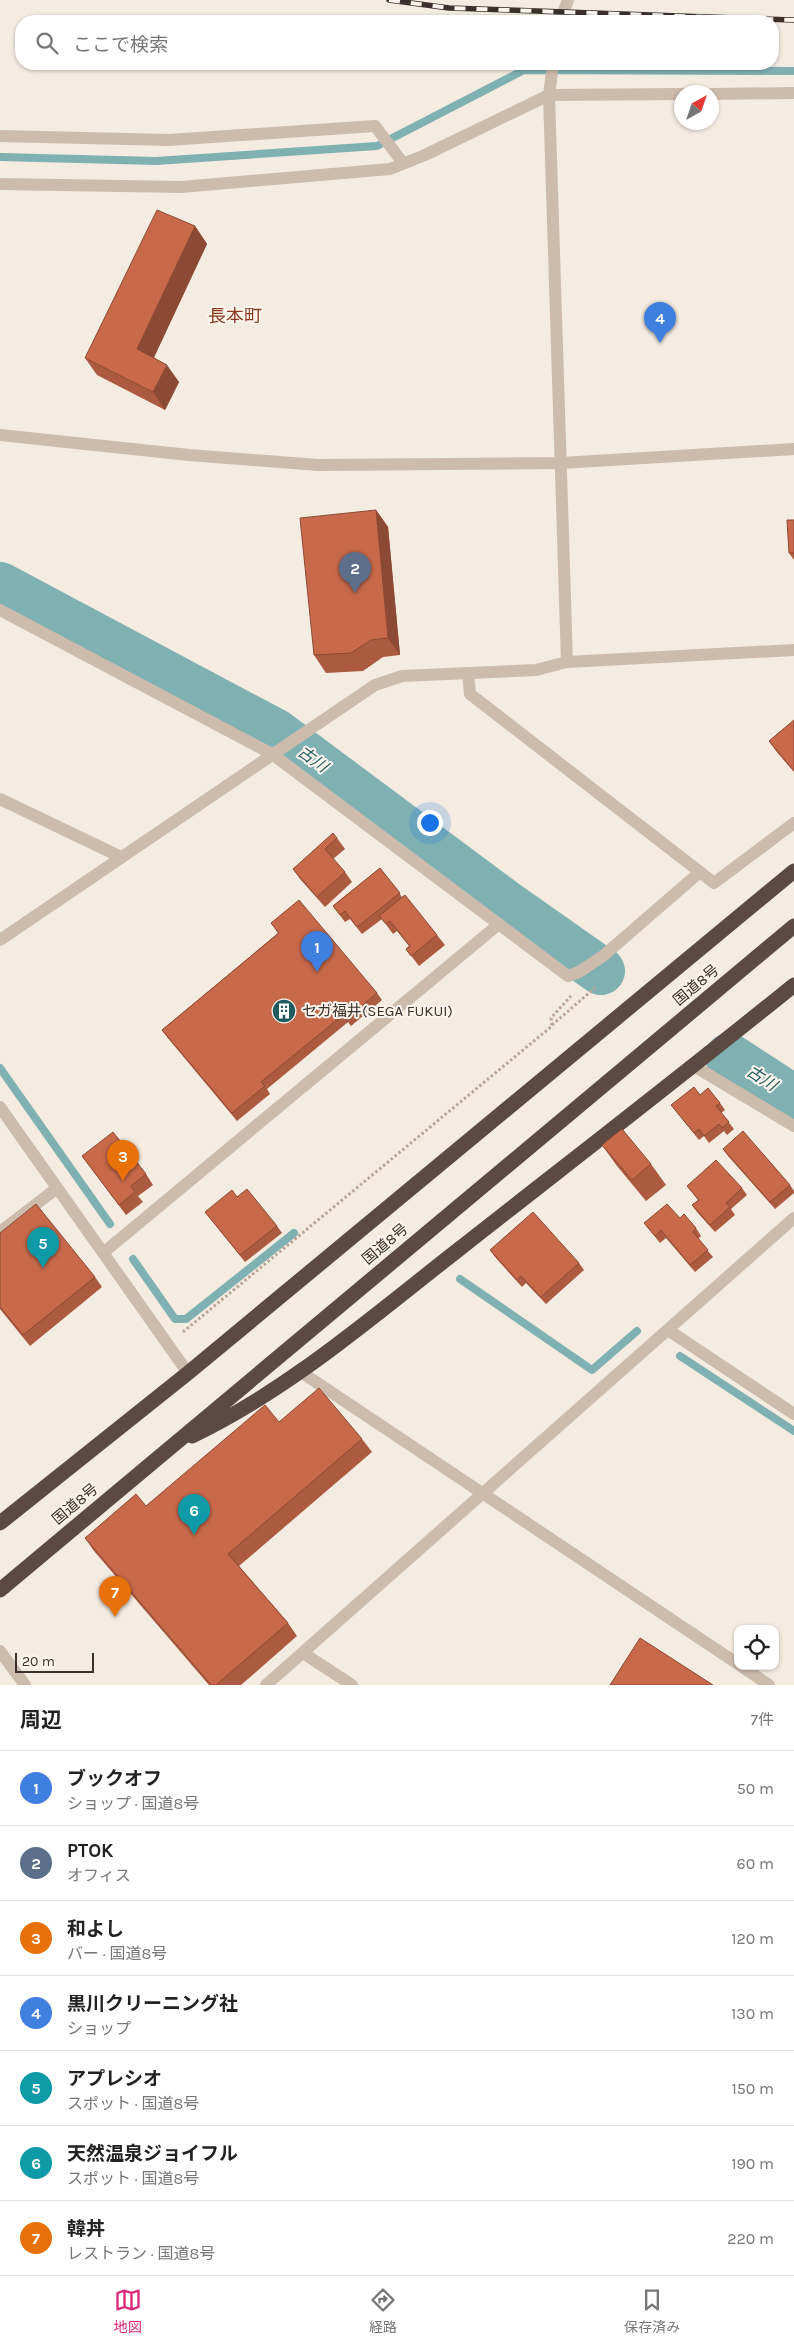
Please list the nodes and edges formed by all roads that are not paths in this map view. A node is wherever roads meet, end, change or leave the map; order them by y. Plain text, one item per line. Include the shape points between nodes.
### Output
1 (568, 0) edge
2 (562, 15) edge
3 (552, 70) edge
4 (794, 93) edge
5 (674, 94) edge
6 (719, 94) edge
7 (549, 95) junction
8 (0, 136) edge
9 (403, 164) junction
10 (0, 184) edge
11 (0, 435) edge
12 (794, 449) edge
13 (561, 463) junction
14 (0, 610) edge
15 (794, 650) edge
16 (567, 662) junction
17 (468, 673) junction
18 (272, 754) junction
19 (0, 799) edge
20 (794, 823) edge
21 (120, 857) junction
22 (794, 871) edge
23 (700, 872) junction
24 (499, 924) junction
25 (794, 926) edge
26 (0, 940) edge
27 (794, 985) edge
28 (694, 1066) junction
29 (0, 1107) edge
30 (794, 1126) edge
31 (57, 1188) junction
32 (794, 1218) edge
33 (0, 1232) edge
34 (103, 1253) junction
35 (668, 1330) junction
36 (188, 1372) junction
37 (301, 1372) junction
38 (794, 1414) edge
39 (174, 1445) junction
40 (484, 1493) junction
41 (0, 1524) edge
42 (0, 1590) edge
43 (0, 1651) edge
44 (303, 1653) junction
45 (734, 1661) edge
46 (747, 1670) edge
47 (25, 1685) edge
48 (266, 1685) edge
49 (352, 1685) edge
50 (769, 1685) edge

1 - 2 street
3 - 7 street
4 - 6 street
5 - 7 street
7 - 9 street
7 - 13 street
8 - 9 street via 169,140 375,126
9 - 10 street via 390,169 181,187
11 - 13 street via 318,465
12 - 13 street
13 - 16 street
14 - 18 street
15 - 16 street
16 - 17 street via 536,670
17 - 18 street via 402,676 375,685
17 - 23 street via 470,694
18 - 21 street
18 - 24 street
19 - 21 street
20 - 23 street via 714,883
21 - 26 street
22 - 36 highway, 国道8号
23 - 24 street via 603,956 574,974
24 - 34 street
25 - 39 highway, 国道8号
27 - 28 highway
28 - 30 street
28 - 37 highway
29 - 31 street
31 - 33 street
31 - 34 street
32 - 35 street
34 - 36 street
35 - 38 street
35 - 40 street
36 - 41 highway, 国道8号
37 - 39 highway via 228,1419
37 - 40 street
39 - 42 highway, 国道8号
40 - 44 street
40 - 45 street
43 - 47 street
44 - 48 street
44 - 49 street
46 - 50 street

